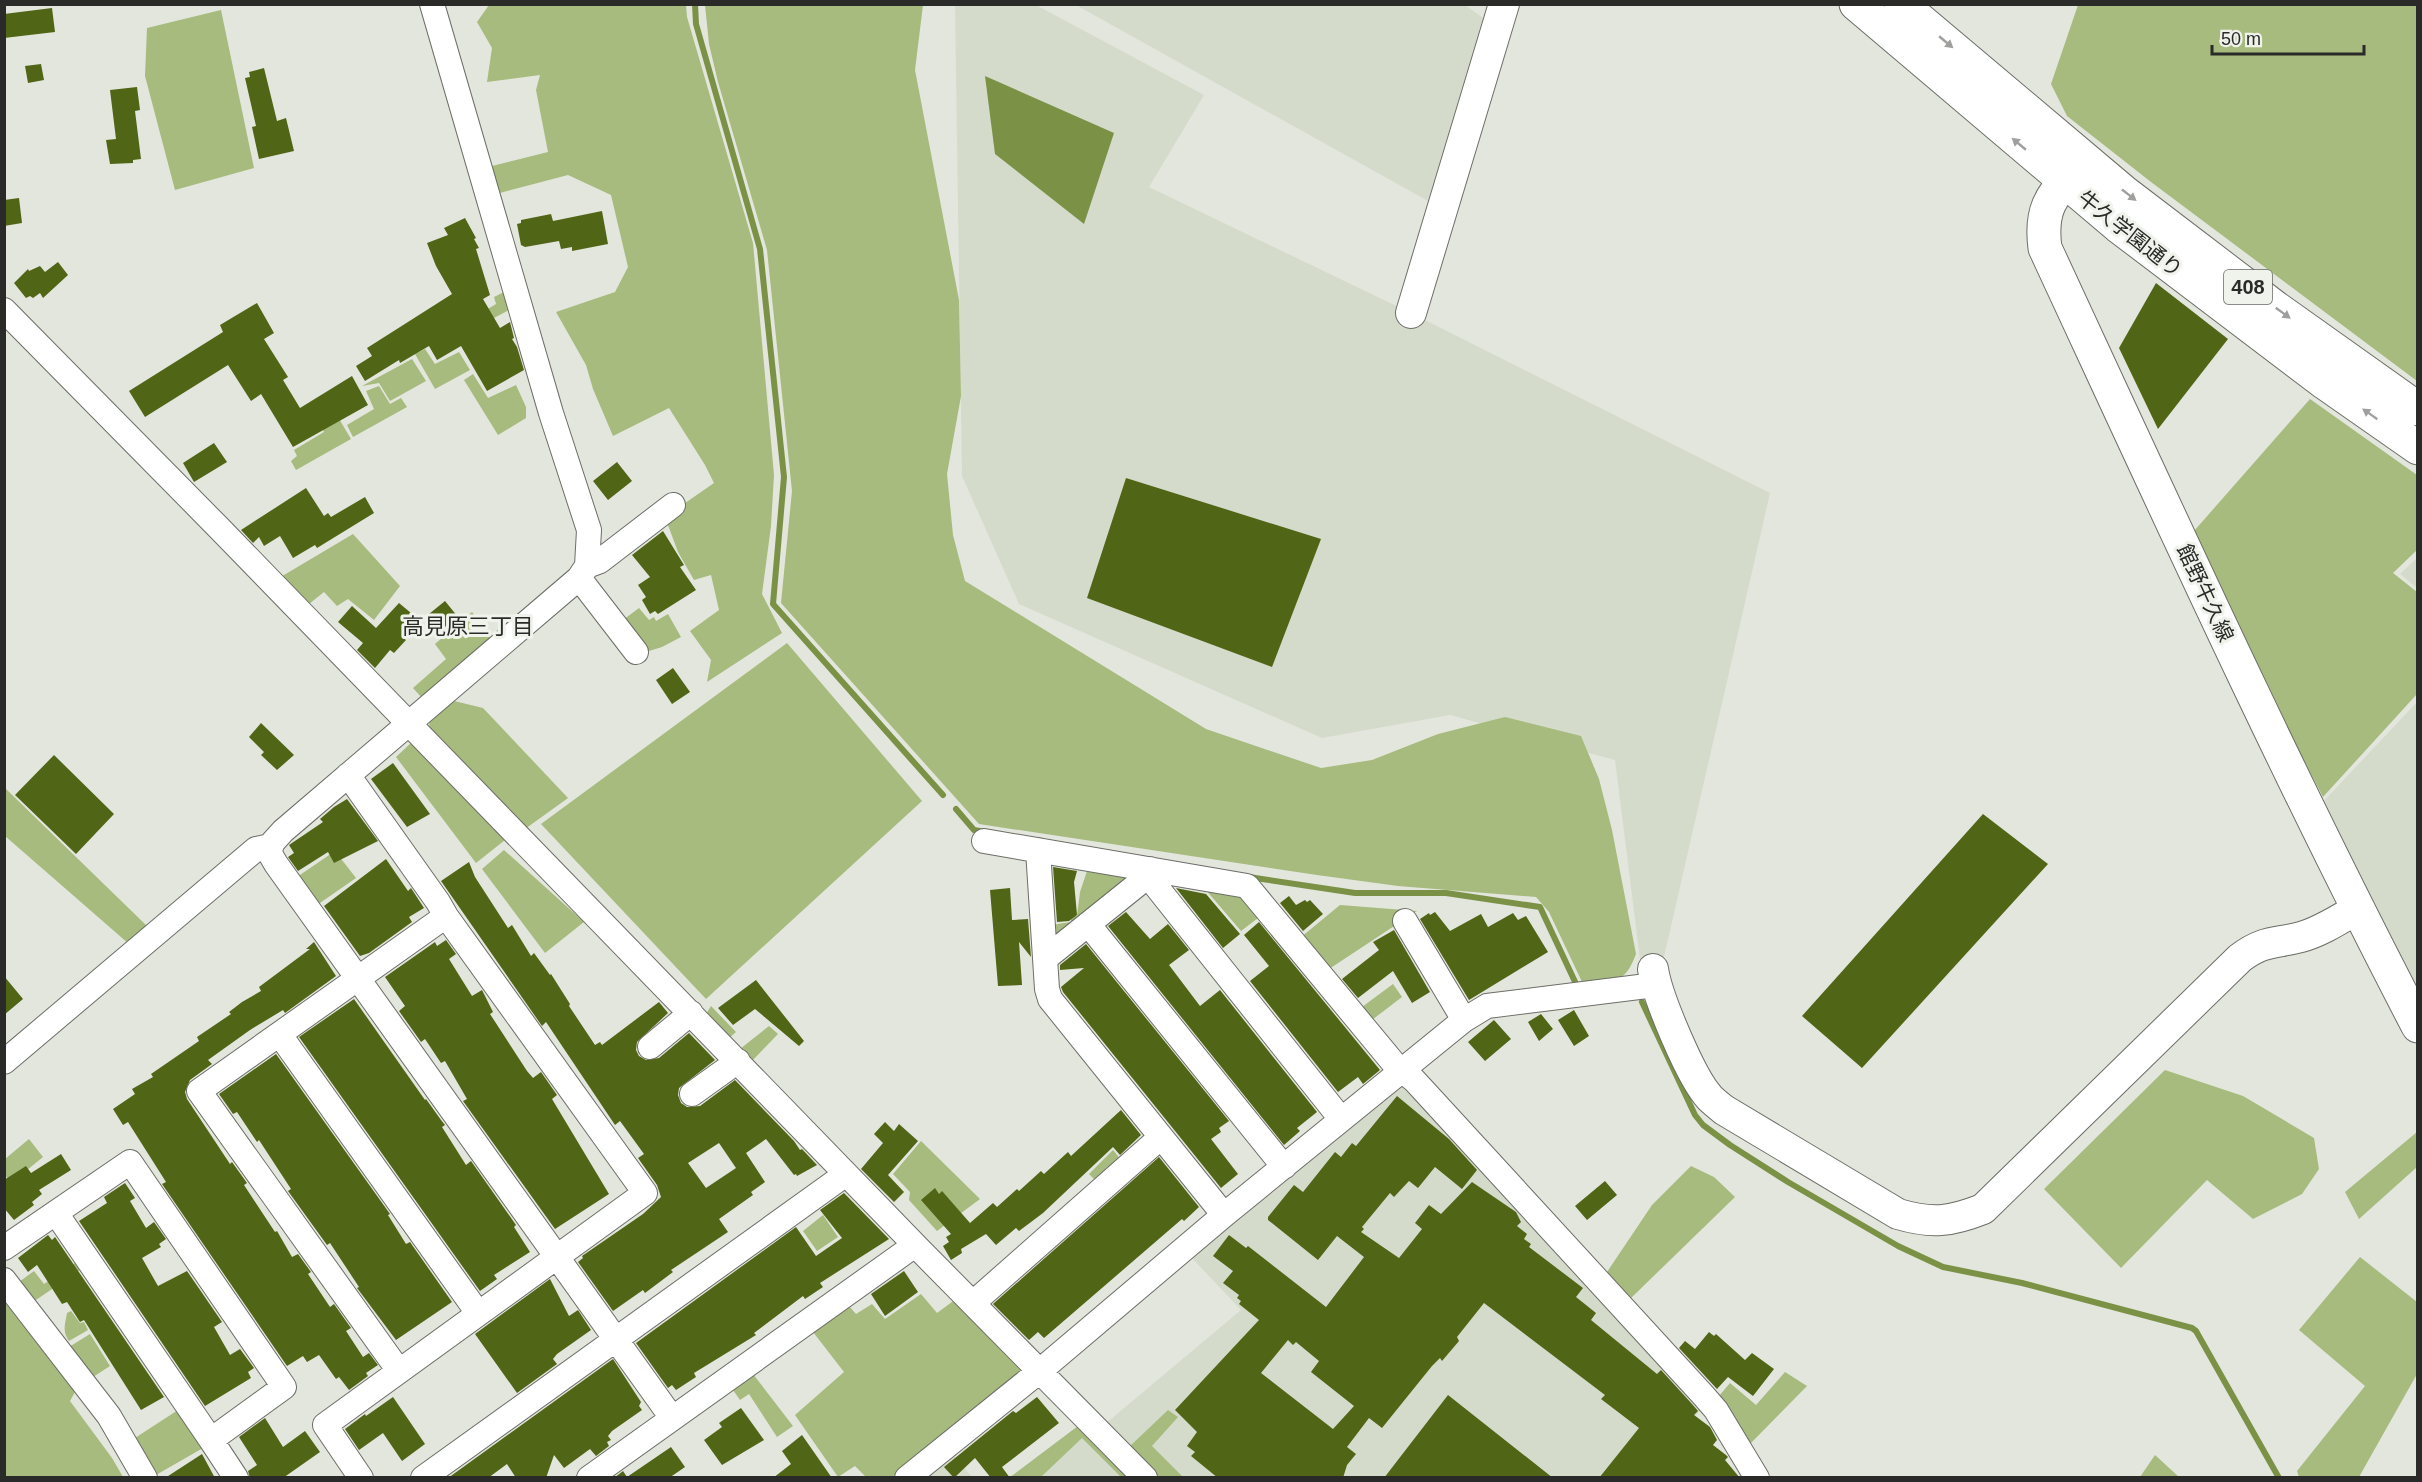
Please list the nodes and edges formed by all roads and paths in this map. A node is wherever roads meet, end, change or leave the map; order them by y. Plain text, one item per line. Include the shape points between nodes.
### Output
1 (432, 4) edge
2 (1504, 4) edge
3 (1901, 4) edge
4 (1863, 7) edge
5 (2074, 170) junction
6 (4, 310) edge
7 (1411, 313) dead end
8 (2418, 409) edge
9 (2418, 448) edge
10 (673, 505) dead end
11 (583, 572) junction
12 (636, 652) dead end
13 (408, 723) junction
14 (348, 776) junction
15 (984, 841) dead end
16 (270, 846) junction
17 (1038, 850) junction
18 (1149, 872) junction
19 (2357, 909) junction
20 (446, 916) junction
21 (1405, 921) dead end
22 (1088, 924) junction
23 (1046, 958) junction
24 (1654, 977) joint
25 (358, 979) junction
26 (691, 1013) junction
27 (1464, 1020) junction
28 (2418, 1026) edge
29 (280, 1035) junction
30 (650, 1047) dead end
31 (738, 1061) junction
32 (4, 1062) edge
33 (1403, 1072) junction
34 (692, 1094) dead end
35 (1341, 1119) junction
36 (1161, 1137) junction
37 (1284, 1167) junction
38 (846, 1174) junction
39 (56, 1214) junction
40 (1224, 1215) junction
41 (915, 1245) junction
42 (4, 1248) edge
43 (556, 1257) junction
44 (4, 1280) edge
45 (973, 1303) junction
46 (478, 1314) junction
47 (616, 1339) junction
48 (1041, 1370) junction
49 (399, 1371) junction
50 (672, 1418) junction
51 (211, 1440) junction
52 (145, 1478) edge
53 (236, 1478) edge
54 (361, 1478) edge
55 (423, 1478) edge
56 (589, 1478) edge
57 (907, 1478) edge
58 (1145, 1478) edge
59 (1757, 1478) edge

1 - 11 street via 551,413 590,530
2 - 7 street
3 -> 5 main road, 牛久学園通り / 408
5 -> 4 main road, 牛久学園通り / 408
5 -> 8 main road, 牛久学園通り / 408
9 -> 5 main road, 牛久学園通り / 408 via 2206,293
5 - 19 main road, 館野牛久線 via 2044,213 2045,248
6 - 13 street
10 - 11 street
11 - 12 street
11 - 13 street
13 - 14 street
13 - 26 street
14 - 16 street
14 - 20 street
15 - 17 street
16 - 25 street via 270,857
16 - 32 street via 256,849
17 - 18 street
17 - 23 street
18 - 22 street
18 - 33 street via 1247,886
18 - 35 street
19 - 24 street via 2302,937 2267,942 2247,952 1983,1209 1943,1222 1898,1214 1724,1110 1699,1083
19 - 28 main road, 館野牛久線
20 - 25 street
20 - 43 street via 645,1193
21 - 27 street
22 - 23 street
22 - 37 street
23 - 36 street via 1047,989 1054,1006
24 - 27 street via 1487,1006
25 - 29 street
25 - 43 street
26 - 30 street
26 - 31 street
27 - 33 street
29 - 46 street
29 - 49 street via 199,1091
31 - 34 street
31 - 38 street
33 - 35 street
33 - 59 street via 1703,1395
35 - 37 street
36 - 40 street
36 - 45 street
37 - 40 street
38 - 41 street
38 - 47 street
39 - 42 street
39 - 51 street
39 - 51 street via 130,1162 211,1279 284,1387
40 - 48 street
41 - 45 street
41 - 50 street
43 - 46 street
43 - 47 street
44 - 52 street via 109,1416
45 - 48 street
46 - 49 street
47 - 50 street
47 - 55 street
48 - 57 street
48 - 58 street
49 - 54 street via 325,1425
50 - 56 street
51 - 53 street

